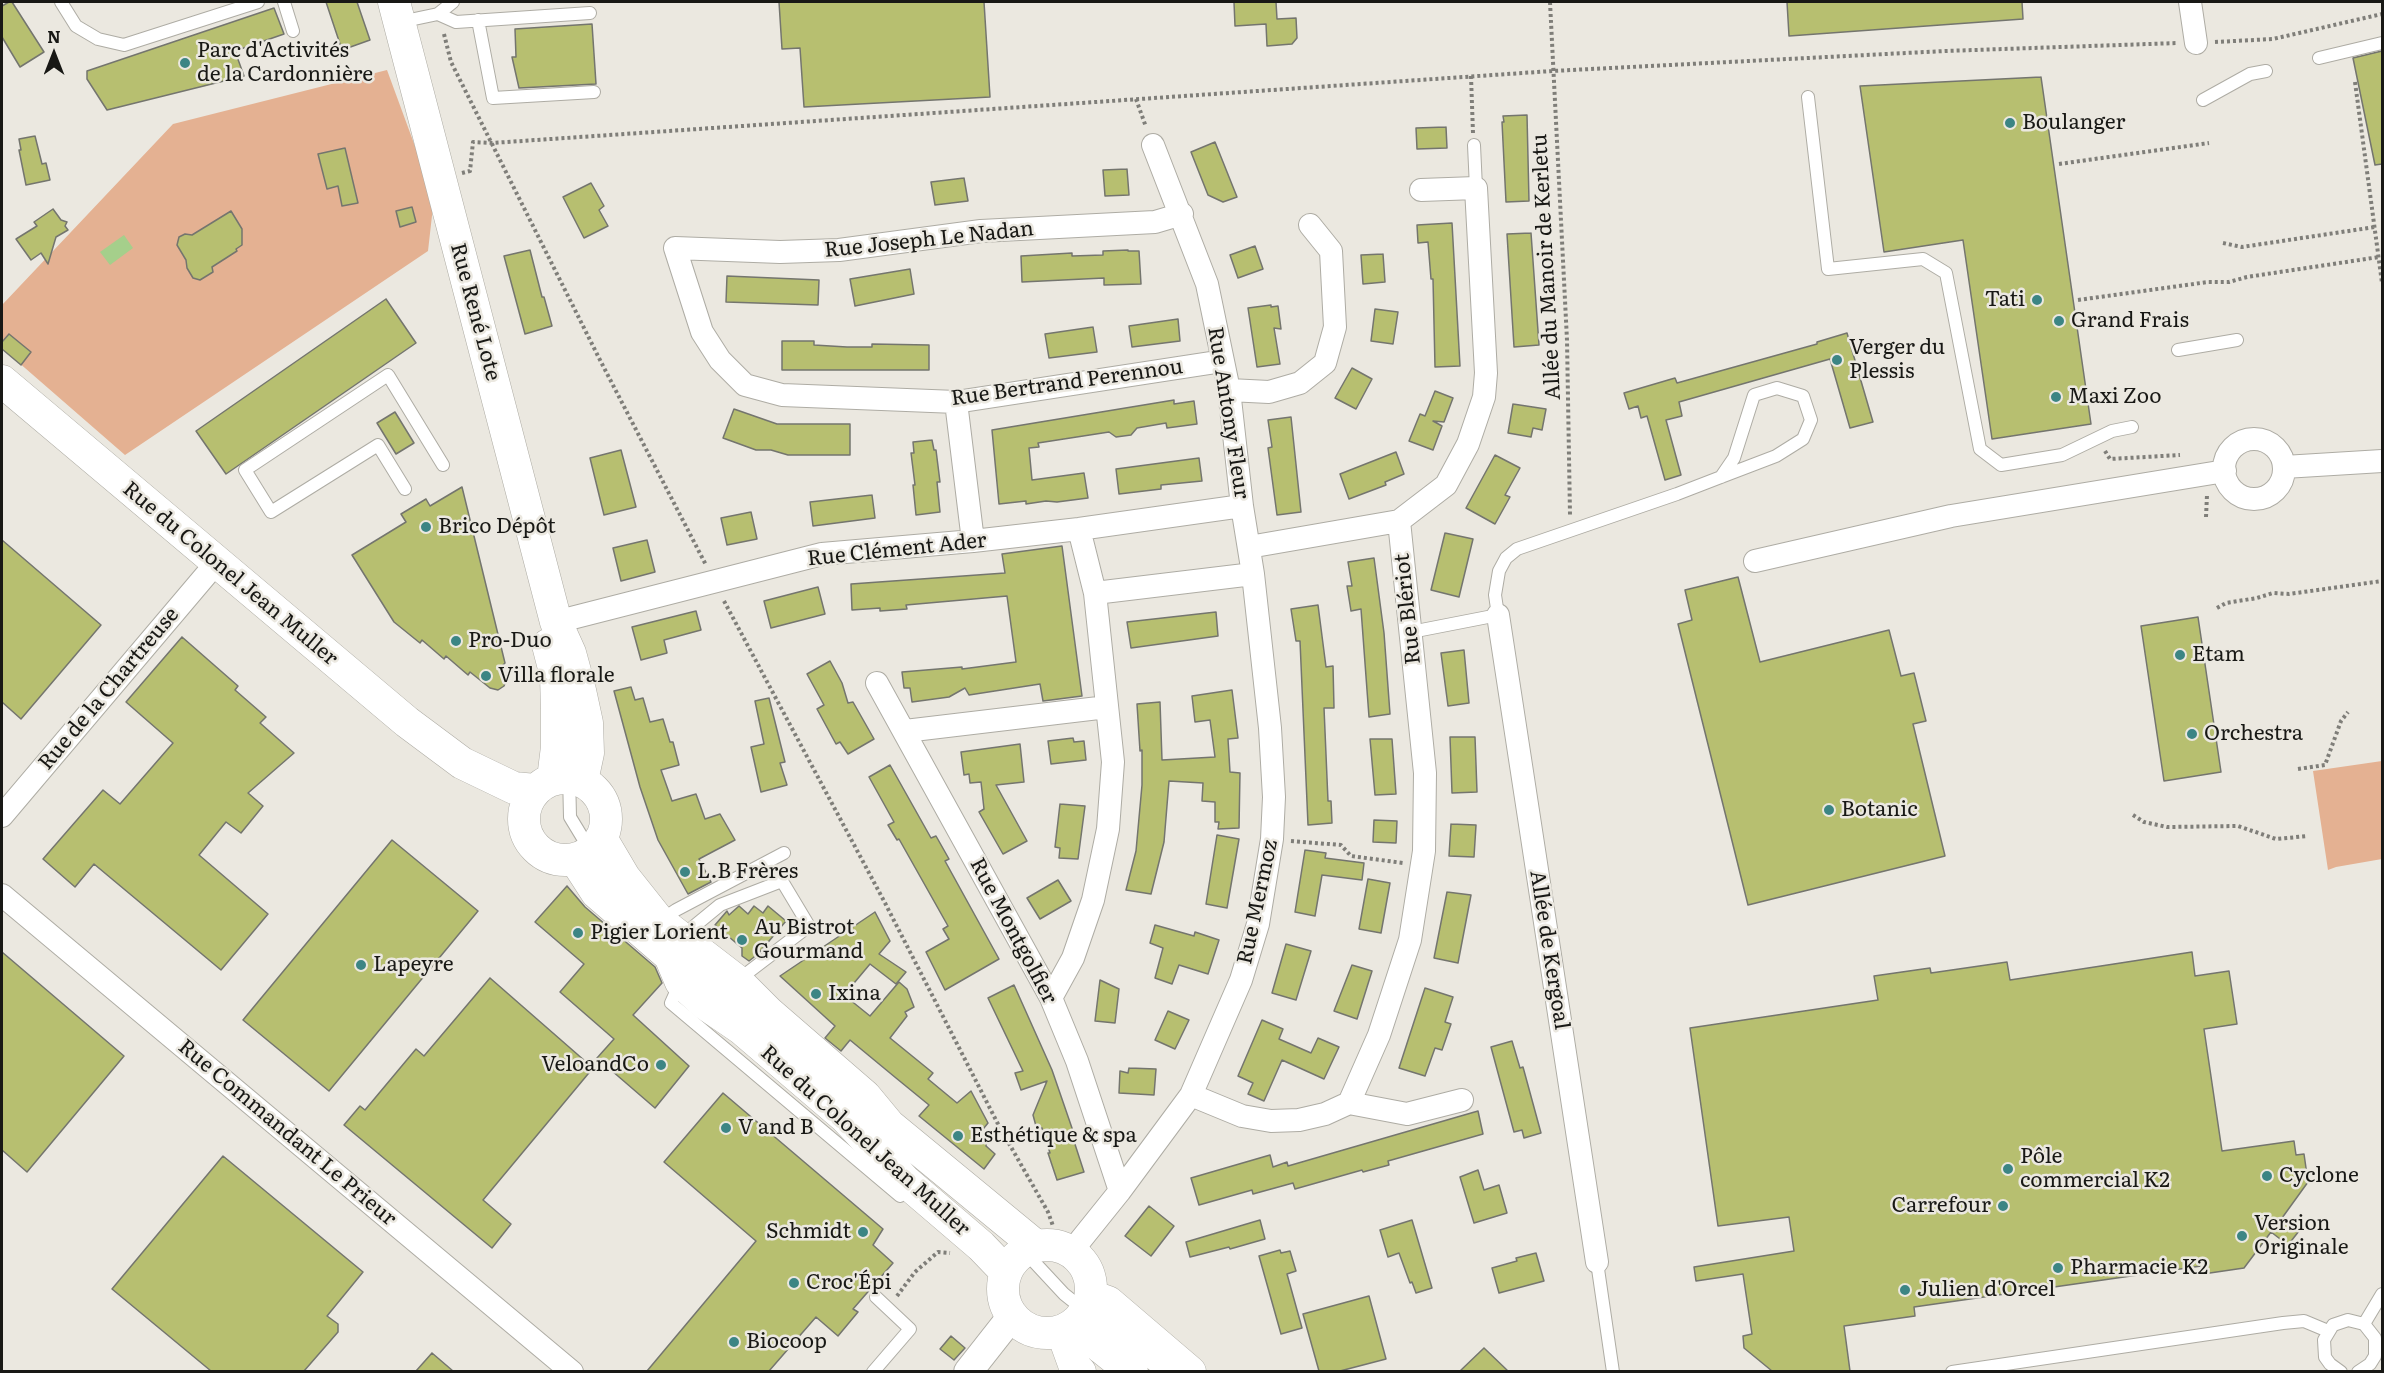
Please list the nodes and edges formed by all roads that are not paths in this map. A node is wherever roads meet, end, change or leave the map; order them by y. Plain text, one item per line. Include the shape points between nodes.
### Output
1 (61, 2) edge
2 (258, 2) edge
3 (284, 2) edge
4 (453, 2) edge
5 (2190, 2) edge
6 (397, 12) edge
7 (590, 13) dead end
8 (438, 14) junction
9 (478, 20) junction
10 (293, 31) dead end
11 (2196, 43) road end
12 (2382, 43) edge
13 (2319, 58) dead end
14 (2266, 71) dead end
15 (594, 92) dead end
16 (1808, 97) dead end
17 (2203, 100) dead end
18 (1153, 145) road end
19 (1474, 145) road end
20 (1476, 188) junction
21 (1421, 190) dead end
22 (1182, 214) junction
23 (1310, 225) dead end
24 (675, 248) joint
25 (2237, 340) dead end
26 (2178, 350) dead end
27 (1222, 361) junction
28 (2, 381) edge
29 (1229, 390) junction
30 (956, 402) junction
31 (2132, 427) dead end
32 (2382, 461) edge
33 (443, 465) dead end
34 (2284, 467) junction
35 (2224, 471) junction
36 (1721, 477) junction
37 (405, 489) dead end
38 (1242, 506) junction
39 (1400, 521) junction
40 (1079, 529) junction
41 (973, 541) junction
42 (1249, 547) junction
43 (1755, 561) dead end
44 (217, 562) junction
45 (1253, 574) junction
46 (1095, 593) junction
47 (1498, 615) junction
48 (556, 622) junction
49 (1411, 632) junction
50 (877, 683) dead end
51 (1107, 707) junction
52 (573, 716) dead end
53 (905, 731) junction
54 (462, 763) junction
55 (563, 780) junction
56 (2, 816) edge
57 (524, 825) junction
58 (589, 850) junction
59 (784, 853) dead end
60 (2, 895) edge
61 (669, 930) junction
62 (736, 981) junction
63 (681, 982) junction
64 (1051, 998) junction
65 (764, 1028) dead end
66 (1191, 1095) junction
67 (844, 1096) dead end
68 (1462, 1100) dead end
69 (1349, 1103) junction
70 (888, 1135) junction
71 (1120, 1191) junction
72 (911, 1205) dead end
73 (1035, 1253) junction
74 (1596, 1262) joint
75 (2382, 1294) edge
76 (876, 1297) dead end
77 (1012, 1316) junction
78 (1078, 1316) junction
79 (2364, 1324) junction
80 (2328, 1331) junction
81 (572, 1371) edge
82 (873, 1371) edge
83 (968, 1371) edge
84 (1080, 1371) edge
85 (1132, 1371) edge
86 (1162, 1371) edge
87 (1190, 1371) edge
88 (1613, 1371) edge
89 (1952, 1371) edge
90 (2338, 1371) edge
91 (2362, 1371) edge

1 - 2 lane via 76,26 98,39 124,45
3 - 10 lane
4 - 8 lane
5 - 11 street
6 - 8 lane
6 - 48 main road, Rue René Lote
7 - 9 lane
8 - 9 lane via 456,22
9 - 15 lane via 493,98
12 - 13 lane
14 - 17 lane via 2250,74
16 - 31 lane via 1828,269 1923,259 1946,273 1980,449 2001,465 2062,455 2112,431
18 - 22 street, Rue Antony Fleur
19 - 20 lane
20 - 21 street
20 - 39 street via 1484,397 1468,444 1446,485
22 - 24 street, Rue Joseph Le Nadan via 1155,222 981,231 839,250
22 - 27 street, Rue Antony Fleur via 1207,284
23 - 29 street via 1331,251 1335,327 1325,363 1300,383 1280,389
24 - 30 street, Rue Bertrand Perennou via 702,332 720,360 745,385 782,394
25 - 26 lane
27 - 29 street, Rue Antony Fleur
27 - 30 street, Rue Bertrand Perennou
28 - 44 main road, Rue du Colonel Jean Muller
29 - 38 street, Rue Antony Fleur
30 - 41 street
32 - 34 street
33 - 37 lane via 388,375 245,470 271,512 378,445
34 - 35 street via 2283,477 2273,492 2256,498 2238,494
34 - 35 street via 2274,447 2253,439 2232,449
35 - 43 street via 1951,516
36 - 36 lane via 1734,458 1754,394 1778,388 1803,396 1811,420 1803,439 1776,456
36 - 47 lane via 1517,549 1499,571 1495,595
38 - 40 street, Rue Clément Ader
38 - 42 street, Rue Antony Fleur
39 - 42 street
39 - 49 street, Rue Blériot
40 - 41 street, Rue Clément Ader
40 - 46 street
41 - 48 street, Rue Clément Ader via 822,554
42 - 45 street, Rue Antony Fleur
44 - 54 main road, Rue du Colonel Jean Muller via 407,722
44 - 56 street, Rue de la Chartreuse
45 - 46 street
45 - 66 street, Rue Mermoz via 1270,728 1272,839 1258,924 1241,980
46 - 51 street
47 - 49 lane
47 - 74 street, Allée de Kergoal
48 - 52 lane
48 - 55 main road, Rue René Lote via 547,644 556,676 557,747
49 - 69 street, Rue Blériot via 1425,773 1424,851 1410,940 1379,1035
50 - 53 street, Rue Montgolfier
51 - 53 street
51 - 64 street via 1113,762 1108,829 1093,900 1073,958
53 - 64 street, Rue Montgolfier
54 - 55 main road, Rue du Colonel Jean Muller via 514,788
54 - 57 main road, Rue du Colonel Jean Muller
55 - 57 main road via 525,806
55 - 58 main road via 596,791 604,805 606,822
57 - 58 main road via 530,841 541,853 558,860
58 - 61 main road, Rue du Colonel Jean Muller via 624,877
58 - 63 main road, Rue du Colonel Jean Muller via 597,893 670,956
58 - 65 lane, Rue du Colonel Jean Muller via 633,913
59 - 61 lane via 676,909
60 - 81 street, Rue Commandant Le Prieur
61 - 62 main road, Rue du Colonel Jean Muller
61 - 62 lane via 782,881 809,926
62 - 70 main road, Rue du Colonel Jean Muller via 865,1096
63 - 72 lane via 671,1003
63 - 73 main road, Rue du Colonel Jean Muller via 845,1117 961,1244
64 - 71 street, Rue Montgolfier via 1077,1061
66 - 69 street via 1242,1116 1271,1122 1325,1114
66 - 71 street, Rue Mermoz
67 - 70 lane, Rue du Colonel Jean Muller
68 - 69 street via 1407,1114
70 - 73 main road, Rue du Colonel Jean Muller
71 - 73 street, Rue Mermoz
73 - 77 main road via 1003,1295
73 - 78 main road via 1081,1260 1091,1283
74 - 88 lane, Allée de Kergoal
75 - 79 lane
76 - 82 lane via 910,1329
77 - 78 main road via 1022,1326 1048,1333
77 - 83 street
78 - 84 main road via 1075,1367
78 - 85 main road
78 - 86 lane via 1111,1330
78 - 87 main road via 1108,1302
79 - 80 lane via 2348,1320
79 - 91 lane via 2371,1330 2377,1347 2370,1364
80 - 89 lane via 2304,1321 2283,1323
80 - 90 lane via 2323,1348 2325,1357

